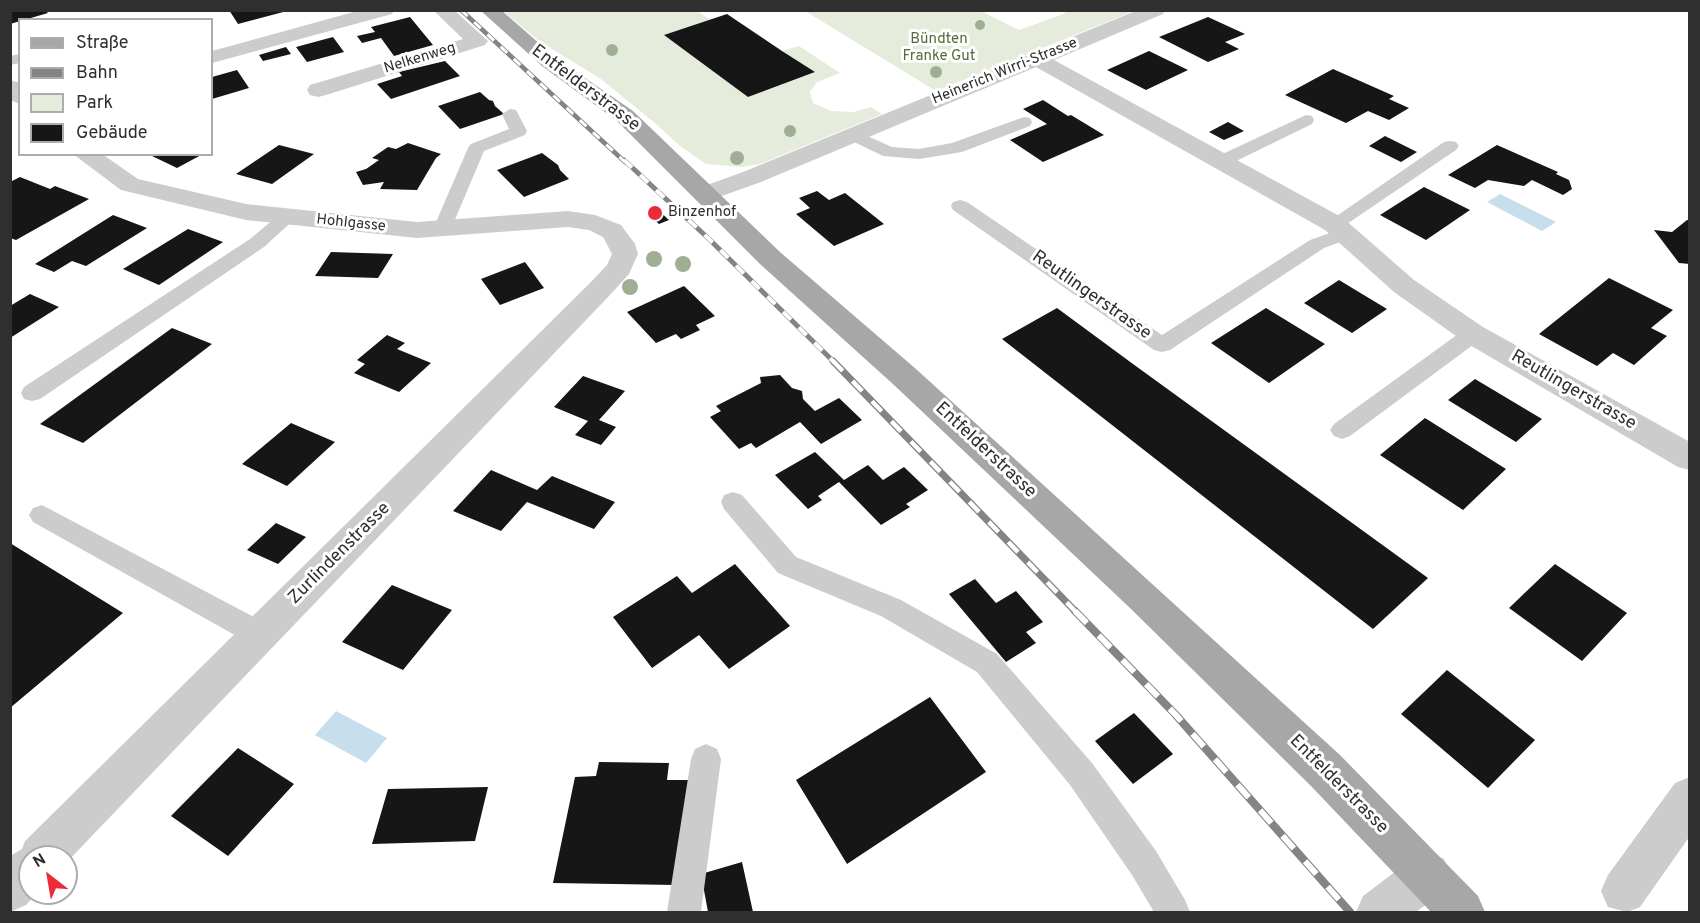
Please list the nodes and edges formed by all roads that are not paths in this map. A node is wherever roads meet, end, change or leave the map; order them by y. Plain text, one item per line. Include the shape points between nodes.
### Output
1 (385, 10) edge
2 (442, 10) edge
3 (489, 10) edge
4 (1156, 10) edge
5 (213, 57) edge
6 (1037, 59) junction
7 (318, 90) dead end
8 (510, 114) dead end
9 (1305, 120) dead end
10 (1024, 122) dead end
11 (854, 135) junction
12 (1450, 146) dead end
13 (88, 156) edge
14 (1222, 161) junction
15 (705, 194) junction
16 (960, 206) dead end
17 (288, 217) junction
18 (442, 228) junction
19 (1340, 228) junction
20 (622, 244) joint
21 (1473, 334) junction
22 (32, 393) dead end
23 (1342, 430) dead end
24 (1689, 458) edge
25 (733, 502) dead end
26 (42, 515) dead end
27 (259, 634) junction
28 (706, 759) dead end
29 (1689, 798) edge
30 (53, 845) edge
31 (1428, 875) junction
32 (1624, 891) dead end
33 (684, 912) edge
34 (1173, 912) edge
35 (1379, 912) edge
36 (1462, 912) edge

1 - 5 street
2 - 7 street, Nelkenweg via 478,41
3 - 15 main road, Entfelderstrasse via 525,44 625,116
4 - 6 street, Heinerich Wirri-Strasse
6 - 11 street, Heinerich Wirri-Strasse
6 - 14 street, Reutlingerstrasse
8 - 18 lane via 519,131 477,147
9 - 14 lane
10 - 11 lane via 956,148 919,154 889,152
11 - 15 street, Heinerich Wirri-Strasse
12 - 19 lane, Reutlingerstrasse
13 - 17 street, Hohlgasse via 130,185 246,212
14 - 19 street, Reutlingerstrasse
15 - 31 main road, Entfelderstrasse via 770,258 1143,597 1325,770
16 - 19 lane, Reutlingerstrasse via 1162,345
17 - 18 street, Hohlgasse via 417,231
17 - 22 lane via 257,243
18 - 20 street, Hohlgasse via 568,219 595,223 612,231
19 - 21 street, Reutlingerstrasse via 1404,286
20 - 27 street, Zurlindenstrasse via 625,254 619,268 599,290
21 - 23 lane
21 - 24 street, Reutlingerstrasse
25 - 34 lane via 787,565 891,608 987,663 1081,774 1144,863
26 - 27 lane
27 - 30 street, Zurlindenstrasse
28 - 33 lane
29 - 32 street
31 - 35 street
31 - 36 main road, Entfelderstrasse

